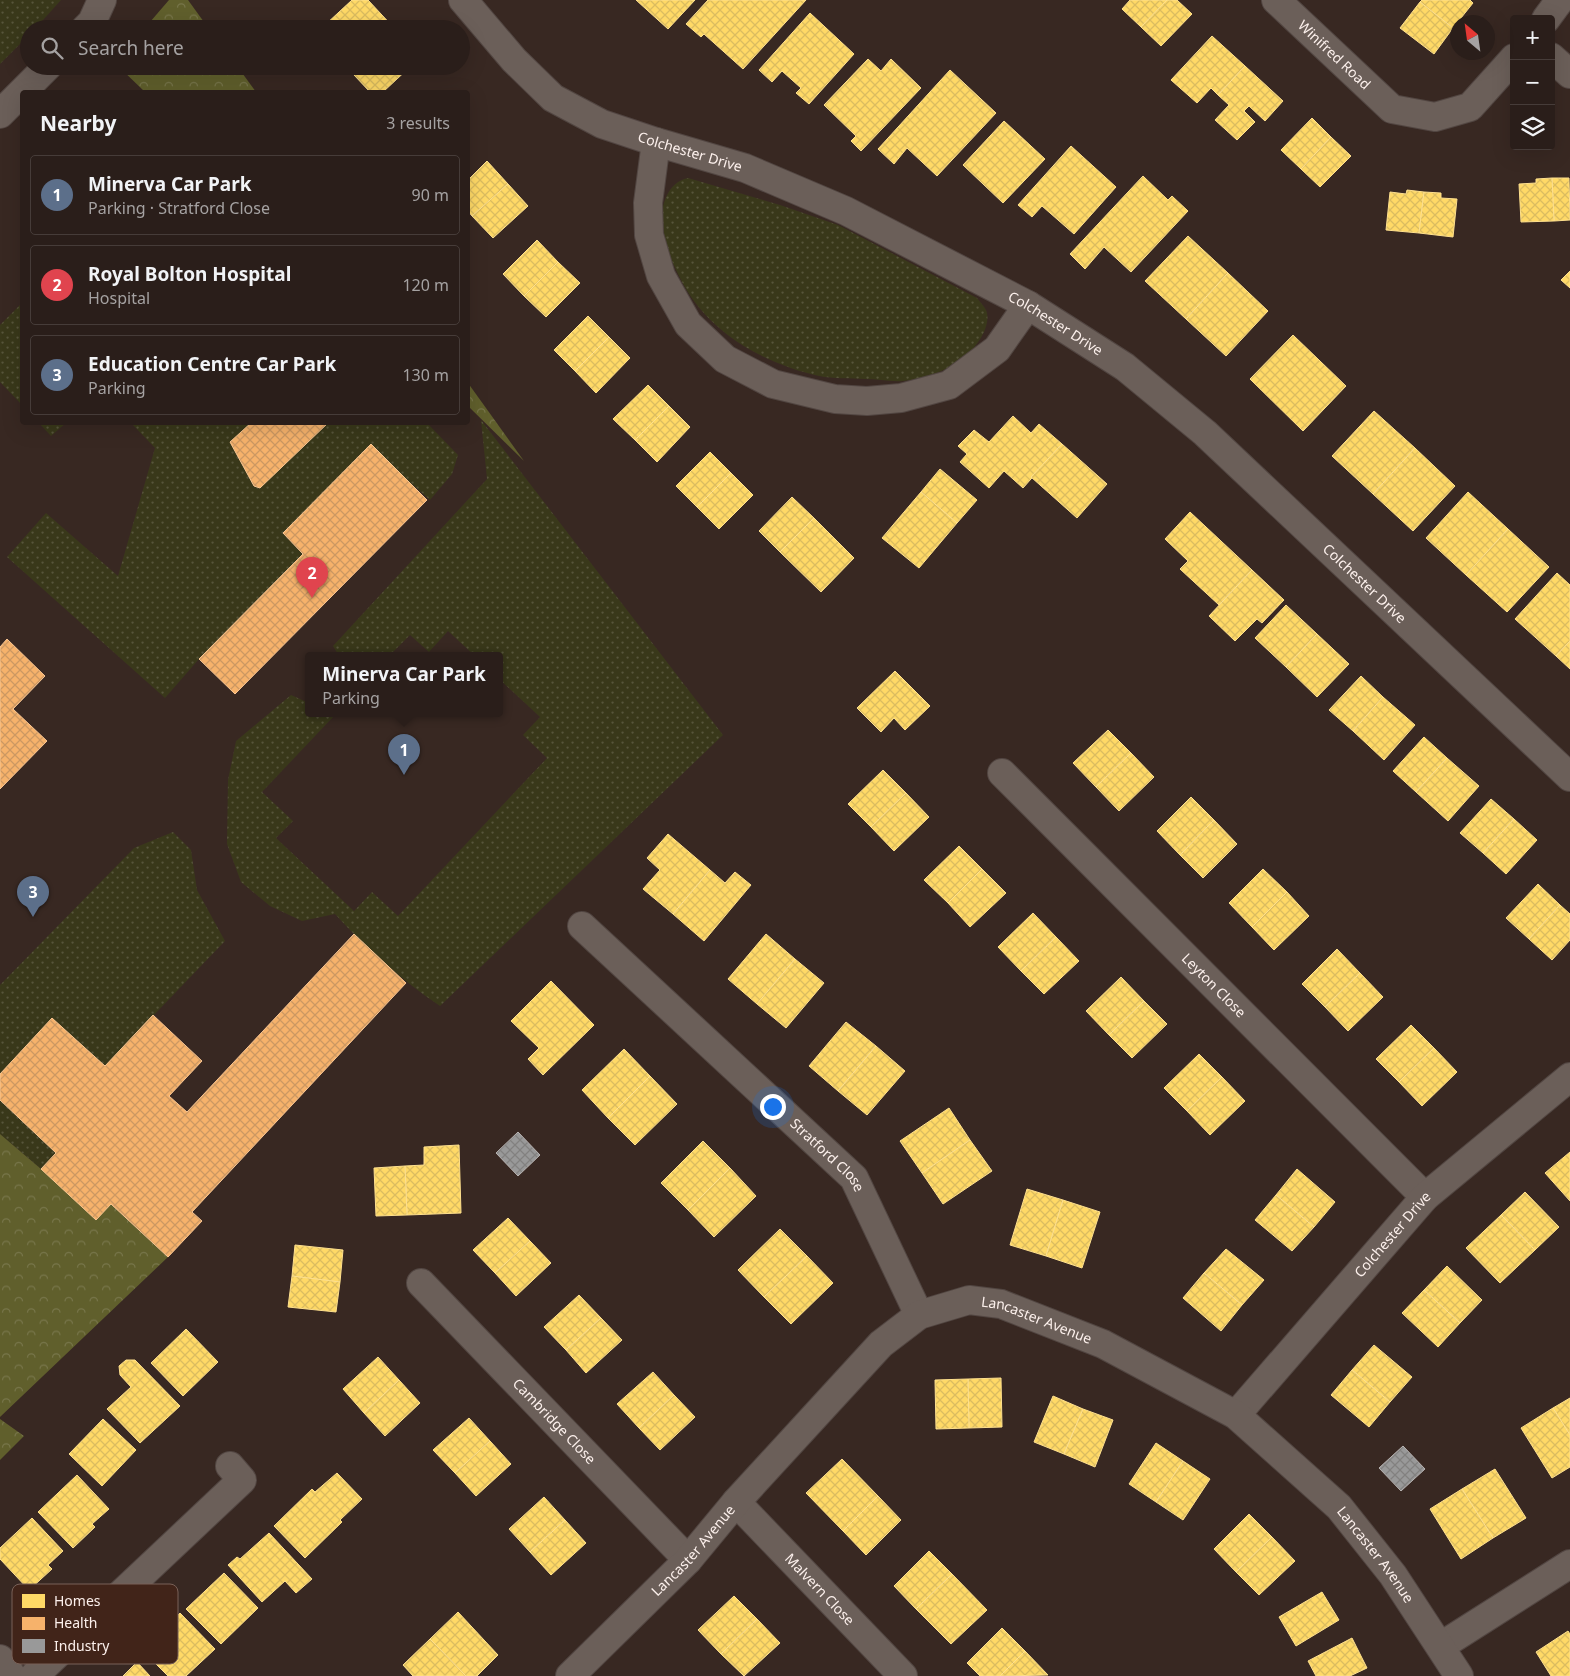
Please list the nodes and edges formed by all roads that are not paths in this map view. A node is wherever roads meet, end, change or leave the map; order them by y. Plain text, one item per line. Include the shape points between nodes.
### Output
1 (102, 0) edge
2 (463, 0) edge
3 (1276, 0) edge
4 (1560, 0) edge
5 (1549, 15) edge
6 (93, 20) edge
7 (1512, 60) edge
8 (1554, 60) edge
9 (1570, 74) edge
10 (39, 75) edge
11 (24, 90) edge
12 (20, 94) edge
13 (0, 114) edge
14 (656, 142) junction
15 (1028, 306) junction
16 (1002, 773) dead end
17 (1570, 776) edge
18 (582, 926) dead end
19 (1570, 1077) edge
20 (1425, 1197) junction
21 (421, 1283) dead end
22 (919, 1315) junction
23 (1236, 1414) junction
24 (230, 1466) dead end
25 (736, 1502) junction
26 (688, 1560) junction
27 (1570, 1564) edge
28 (132, 1584) edge
29 (1441, 1646) junction
30 (0, 1659) edge
31 (47, 1664) edge
32 (12, 1676) edge
33 (34, 1676) edge
34 (570, 1676) edge
35 (903, 1676) edge
36 (1459, 1676) edge

1 - 6 street
2 - 14 street, Colchester Drive via 514,60 553,98 602,124
3 - 7 street, Winifred Road via 1392,109 1435,117 1470,108
4 - 5 street
8 - 9 street
10 - 11 street
12 - 13 street
14 - 15 street, Colchester Drive via 745,168 846,211
14 - 15 street via 648,204 649,235 661,276 688,324 725,359 773,384 835,399 867,401 900,398 949,385 997,349
15 - 17 street, Colchester Drive via 1125,367 1205,433
16 - 20 street, Leyton Close
18 - 22 street, Stratford Close via 854,1178
19 - 20 street, Colchester Drive
20 - 23 street, Colchester Drive
21 - 26 street, Cambridge Close
22 - 23 street, Lancaster Avenue via 969,1300 1001,1304 1102,1344
22 - 25 street, Lancaster Avenue via 881,1344
23 - 29 street, Lancaster Avenue via 1339,1507 1393,1575
24 - 28 street via 242,1480
25 - 26 street, Lancaster Avenue
25 - 35 street, Malvern Close
26 - 34 street, Lancaster Avenue
27 - 29 street
29 - 36 street, Lancaster Avenue
30 - 32 street
31 - 33 street

